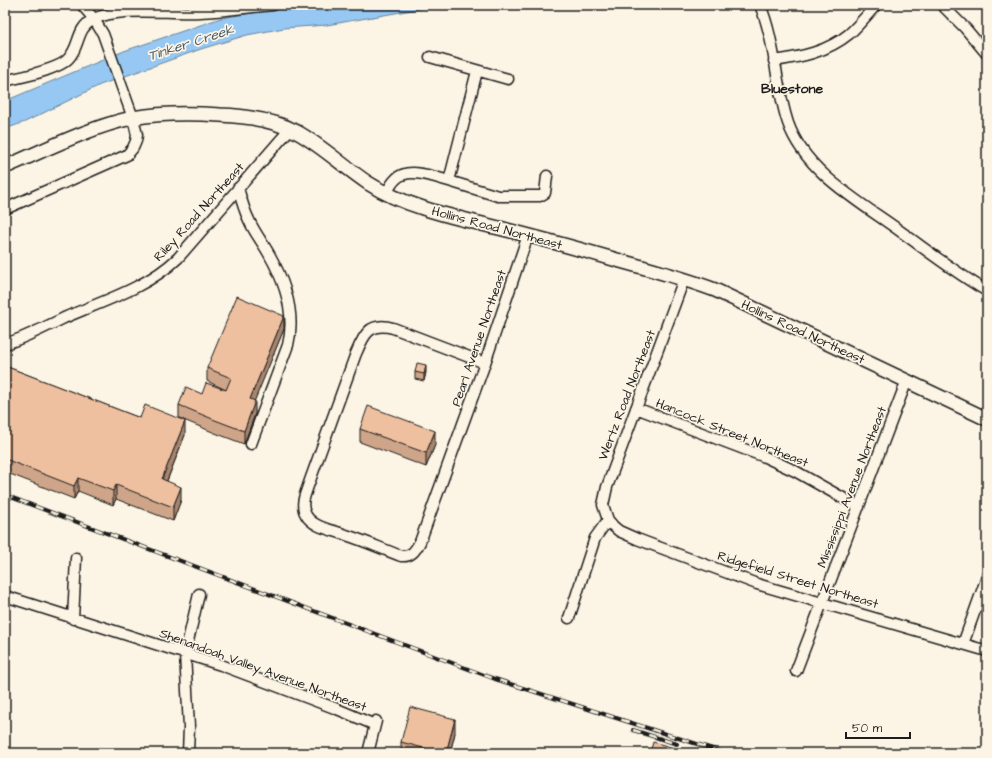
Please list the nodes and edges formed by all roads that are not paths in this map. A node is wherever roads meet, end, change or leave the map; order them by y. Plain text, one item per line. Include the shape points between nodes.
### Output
1 (82, 5) edge
2 (273, 5) edge
3 (760, 5) edge
4 (876, 5) edge
5 (942, 5) edge
6 (231, 7) edge
7 (94, 19) junction
8 (987, 54) edge
9 (430, 57) dead end
10 (774, 61) junction
11 (477, 71) junction
12 (508, 79) dead end
13 (5, 81) edge
14 (133, 118) junction
15 (290, 129) junction
16 (5, 167) edge
17 (547, 176) dead end
18 (449, 181) junction
19 (238, 188) junction
20 (386, 194) junction
21 (5, 209) edge
22 (528, 235) junction
23 (684, 280) junction
24 (987, 291) edge
25 (5, 344) edge
26 (485, 363) junction
27 (907, 380) junction
28 (636, 408) junction
29 (987, 419) edge
30 (252, 444) dead end
31 (859, 507) junction
32 (608, 520) junction
33 (76, 558) dead end
34 (987, 577) edge
35 (199, 594) dead end
36 (5, 596) edge
37 (822, 602) junction
38 (569, 618) dead end
39 (73, 619) junction
40 (963, 644) junction
41 (987, 651) edge
42 (185, 654) junction
43 (796, 671) dead end
44 (188, 753) edge
45 (368, 753) edge

1 - 7 street
2 - 6 street
3 - 10 street via 771,36
4 - 10 street via 848,34 827,48 795,58
5 - 8 street
6 - 7 street via 199,12 111,14
7 - 13 street via 84,25 69,59 60,65
7 - 14 street via 109,50
9 - 11 street
10 - 24 street via 788,122 799,144 821,172
11 - 12 street
11 - 18 street
14 - 15 main road, Hollins Road Northeast via 177,114 229,115 257,119
14 - 16 main road, Hollins Road Northeast via 89,132
14 - 21 street via 136,142 127,155
15 - 19 street, Riley Road Northeast
15 - 20 main road, Hollins Road Northeast via 313,142
17 - 18 street via 545,193 540,196 498,196
18 - 20 street via 423,174 406,173 396,179
19 - 25 street, Riley Road Northeast via 178,258 154,278
19 - 30 street via 249,221 278,271 292,321 288,345
20 - 22 main road, Hollins Road Northeast via 425,209
22 - 23 main road, Hollins Road Northeast
22 - 26 street, Pearl Avenue Northeast
23 - 27 main road, Hollins Road Northeast via 715,290
23 - 28 street, Wertz Road Northeast
26 - 26 street, Pearl Avenue Northeast via 420,542 411,555 401,556 372,546 321,526 306,516 303,504 312,476 354,360 368,331 381,326 393,328
27 - 29 main road, Hollins Road Northeast
27 - 31 street, Mississippi Avenue Northeast
28 - 31 street, Hancock Street Northeast via 765,457
28 - 32 street, Wertz Road Northeast via 604,497 603,505
31 - 37 street, Mississippi Avenue Northeast
32 - 37 street, Ridgefield Street Northeast via 619,531 677,555 740,578
32 - 38 street via 595,538
33 - 39 street
34 - 40 street
35 - 42 street
36 - 39 street, Shenandoah Valley Avenue Northeast
37 - 40 street, Ridgefield Street Northeast
37 - 43 street, Mississippi Avenue Northeast
39 - 42 street, Shenandoah Valley Avenue Northeast
40 - 41 street, Ridgefield Street Northeast
42 - 44 street
42 - 45 street, Shenandoah Valley Avenue Northeast via 375,723

